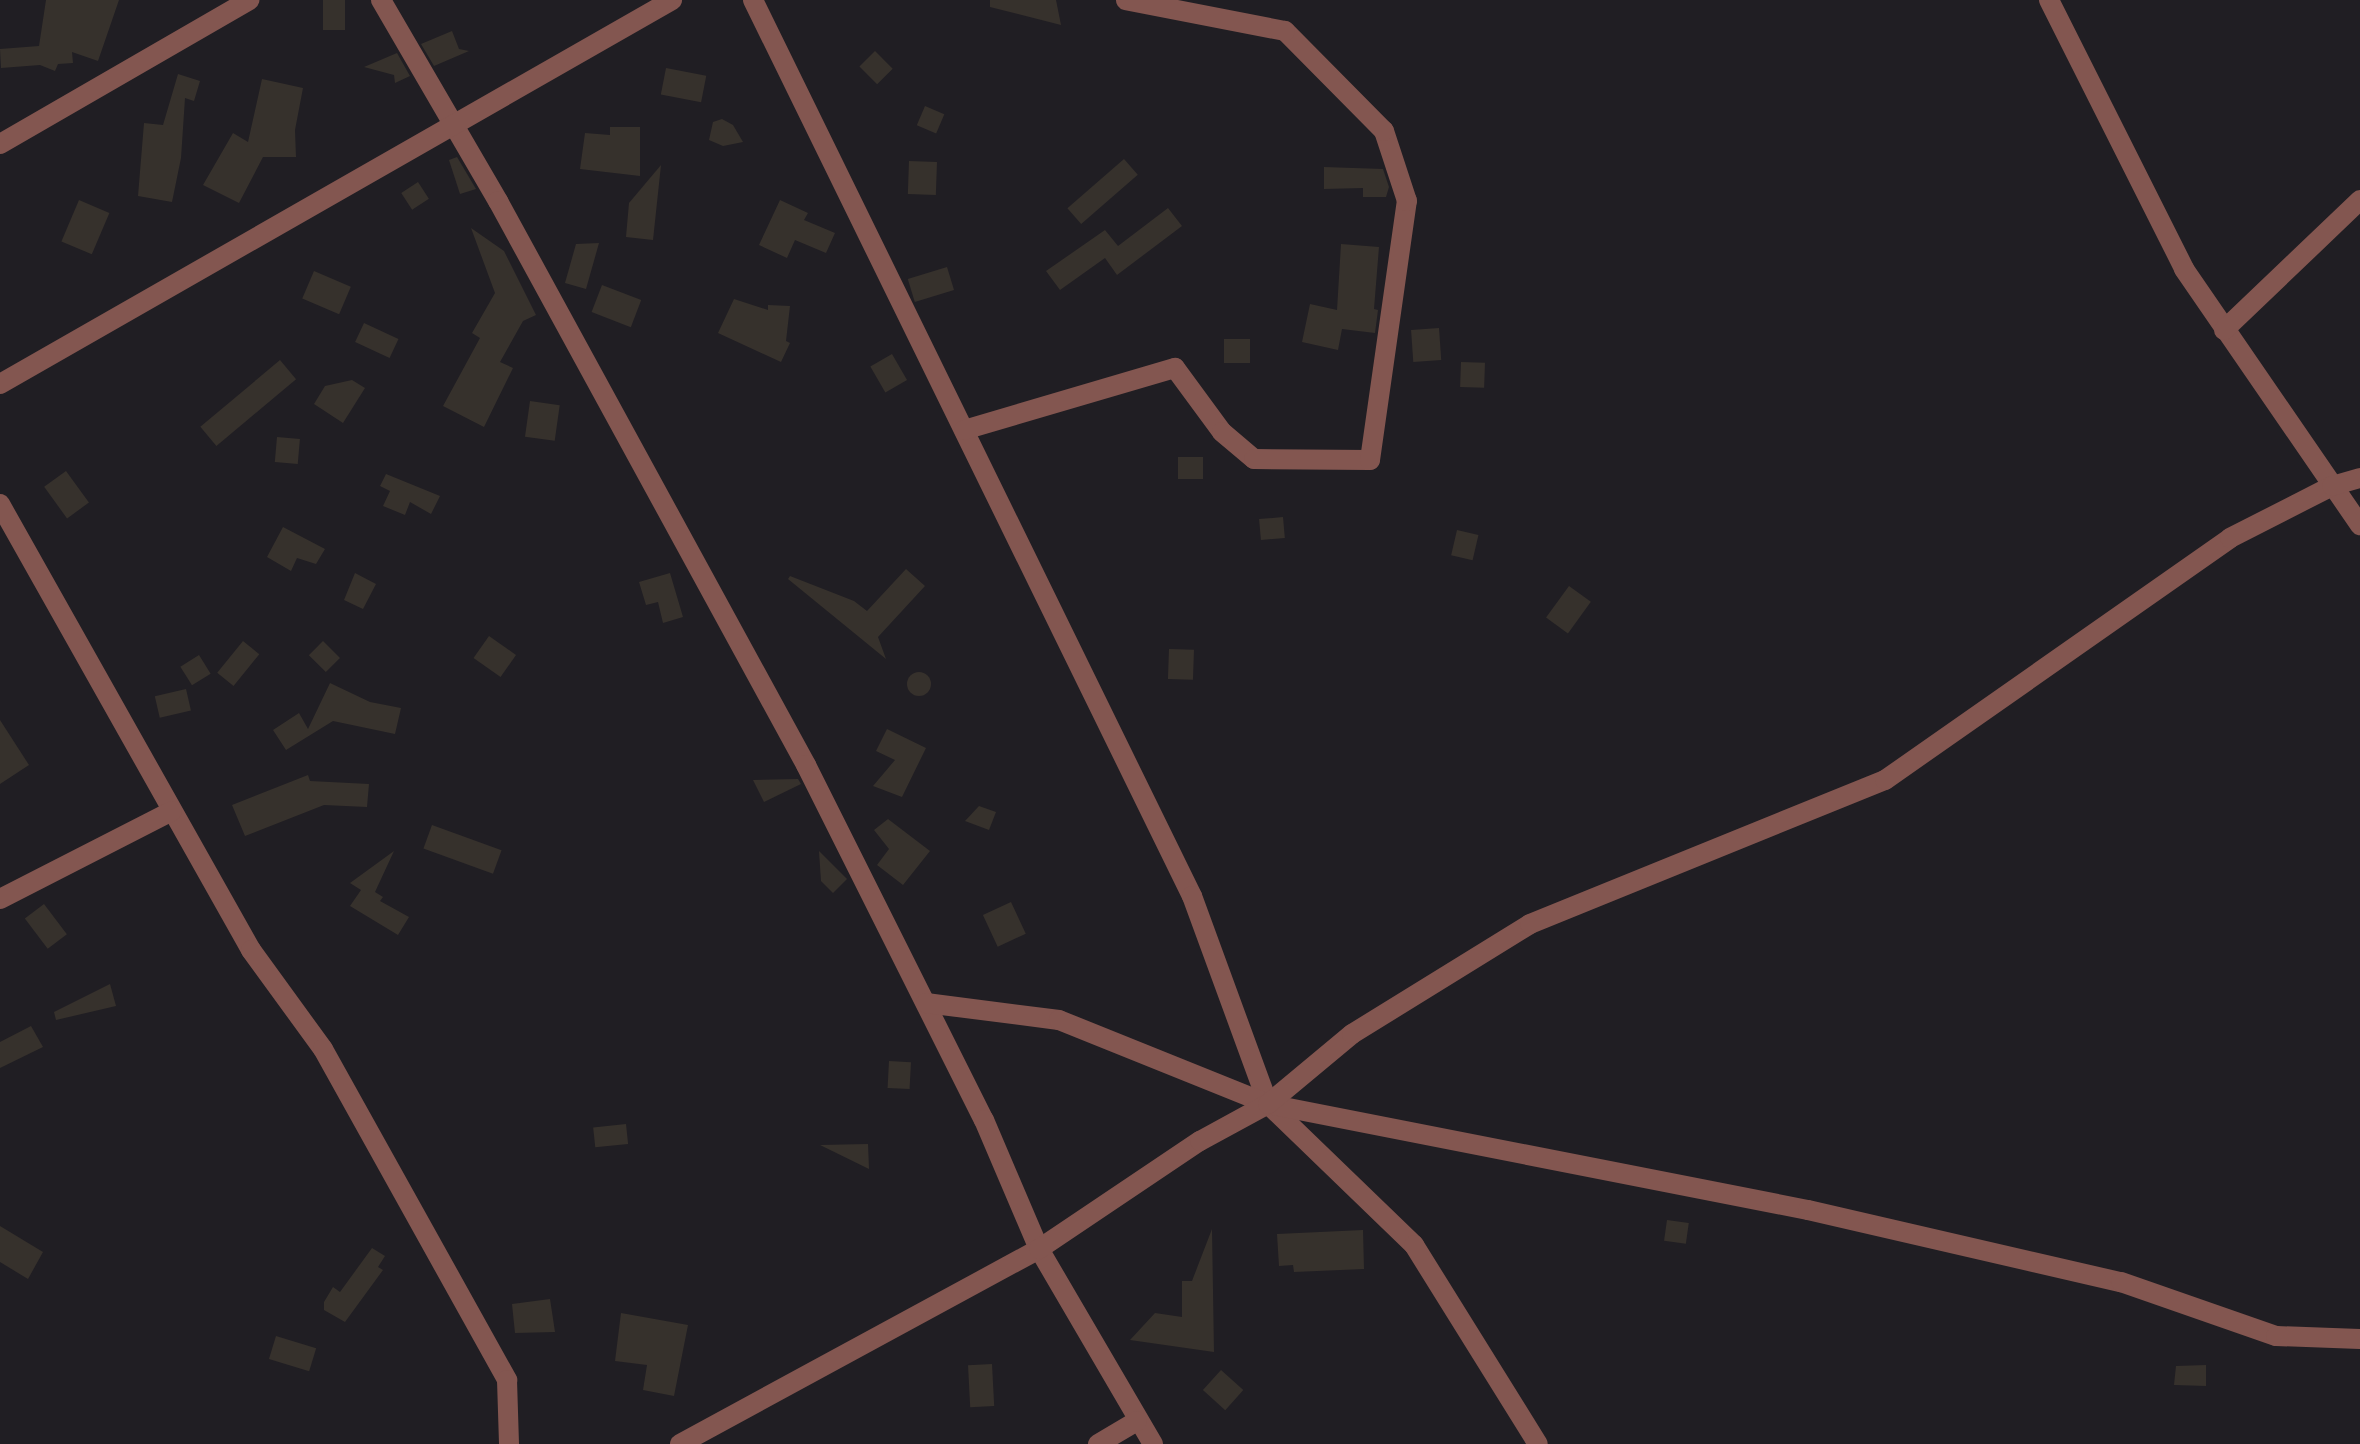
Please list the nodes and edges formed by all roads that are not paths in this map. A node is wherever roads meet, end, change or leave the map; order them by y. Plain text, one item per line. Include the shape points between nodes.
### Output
1 (249, 0) edge
2 (381, 0) edge
3 (672, 0) edge
4 (753, 0) edge
5 (1126, 0) edge
6 (2049, 0) edge
7 (454, 125) junction
8 (0, 144) edge
9 (2360, 200) edge
10 (2224, 330) junction
11 (0, 384) edge
12 (964, 430) junction
13 (2360, 478) edge
14 (2332, 486) junction
15 (0, 504) edge
16 (2360, 525) edge
17 (172, 811) junction
18 (0, 899) edge
19 (926, 1003) junction
20 (1268, 1104) junction
21 (1039, 1249) junction
22 (2360, 1339) edge
23 (1137, 1421) junction
24 (509, 1444) edge
25 (680, 1444) edge
26 (1098, 1444) edge
27 (1153, 1444) edge
28 (1538, 1444) edge

1 - 8 street
2 - 7 street
3 - 7 street
4 - 12 street
5 - 12 street via 1285,31 1384,131 1407,201 1370,460 1254,459 1222,432 1175,368
6 - 10 street via 2184,269
7 - 11 street
7 - 19 street via 806,765
9 - 10 street
10 - 14 street
12 - 20 street via 1192,896
13 - 14 street
14 - 16 street
14 - 20 street via 2230,538 1885,780 1530,924 1352,1034
15 - 17 street
17 - 18 street
17 - 24 street via 251,950 323,1049 507,1380
19 - 20 street via 1059,1020
19 - 21 street
20 - 21 street via 1200,1141
20 - 22 street via 1883,1227 2121,1282 2276,1336
20 - 28 street via 1414,1245
21 - 23 street
21 - 25 street
23 - 26 street
23 - 27 street

